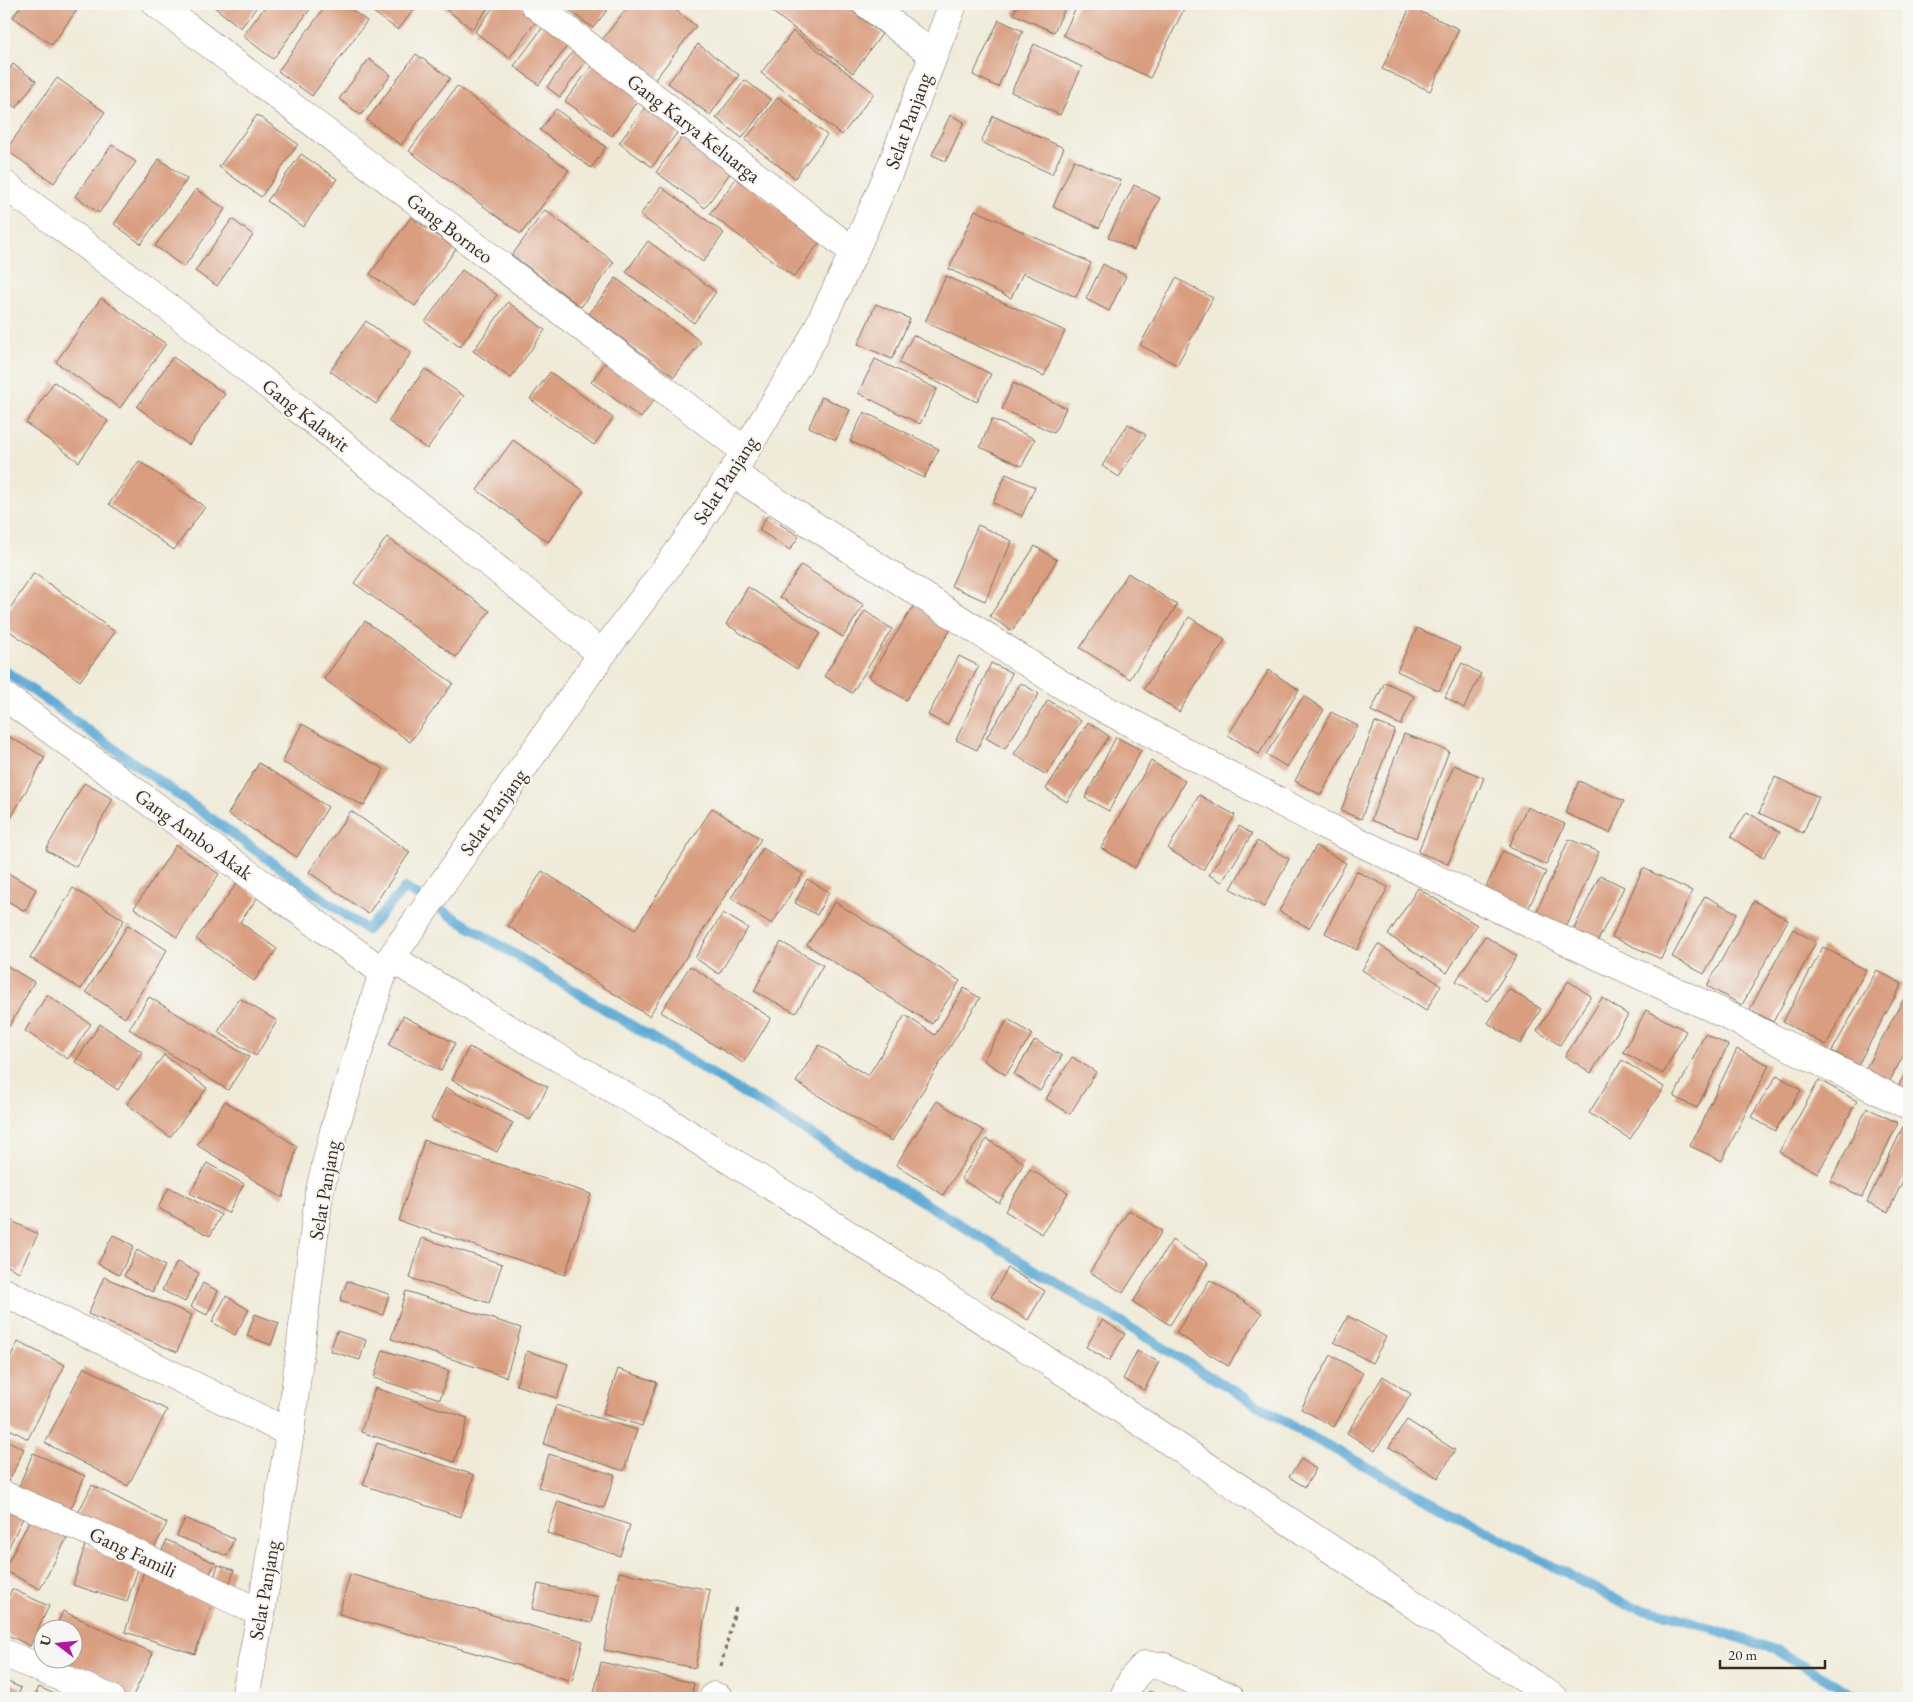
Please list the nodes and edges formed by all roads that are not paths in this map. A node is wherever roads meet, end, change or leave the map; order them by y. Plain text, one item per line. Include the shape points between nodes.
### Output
1 (156, 4) edge
2 (534, 4) edge
3 (867, 4) edge
4 (953, 4) edge
5 (933, 55) junction
6 (4, 184) edge
7 (854, 252) junction
8 (738, 462) junction
9 (602, 654) junction
10 (4, 696) edge
11 (387, 965) junction
12 (1909, 1106) edge
13 (4, 1292) edge
14 (290, 1433) junction
15 (4, 1495) edge
16 (261, 1613) junction
17 (4, 1653) edge
18 (110, 1698) edge
19 (245, 1698) edge
20 (1124, 1698) edge
21 (1232, 1698) edge
22 (1554, 1698) edge

1 - 8 street, Gang Borneo
2 - 7 street, Gang Karya Keluarga
3 - 5 street
4 - 5 street, Selat Panjang
5 - 7 street, Selat Panjang via 889,172
6 - 9 street, Gang Kalawit via 319,425
7 - 8 street, Selat Panjang via 811,342
8 - 9 street, Selat Panjang via 682,547
8 - 12 street, Gang Borneo via 1073,692 1322,824 1710,1007
9 - 11 street, Selat Panjang
10 - 11 street, Gang Ambo Akak
11 - 14 street, Selat Panjang via 334,1131 319,1194
11 - 22 street, Gang Ambo Akak via 488,1017 658,1115 1088,1387
13 - 14 street
14 - 16 street, Selat Panjang
15 - 16 street, Gang Famili
16 - 19 street, Selat Panjang
17 - 18 street
20 - 21 street via 1133,1678 1145,1665 1162,1666

